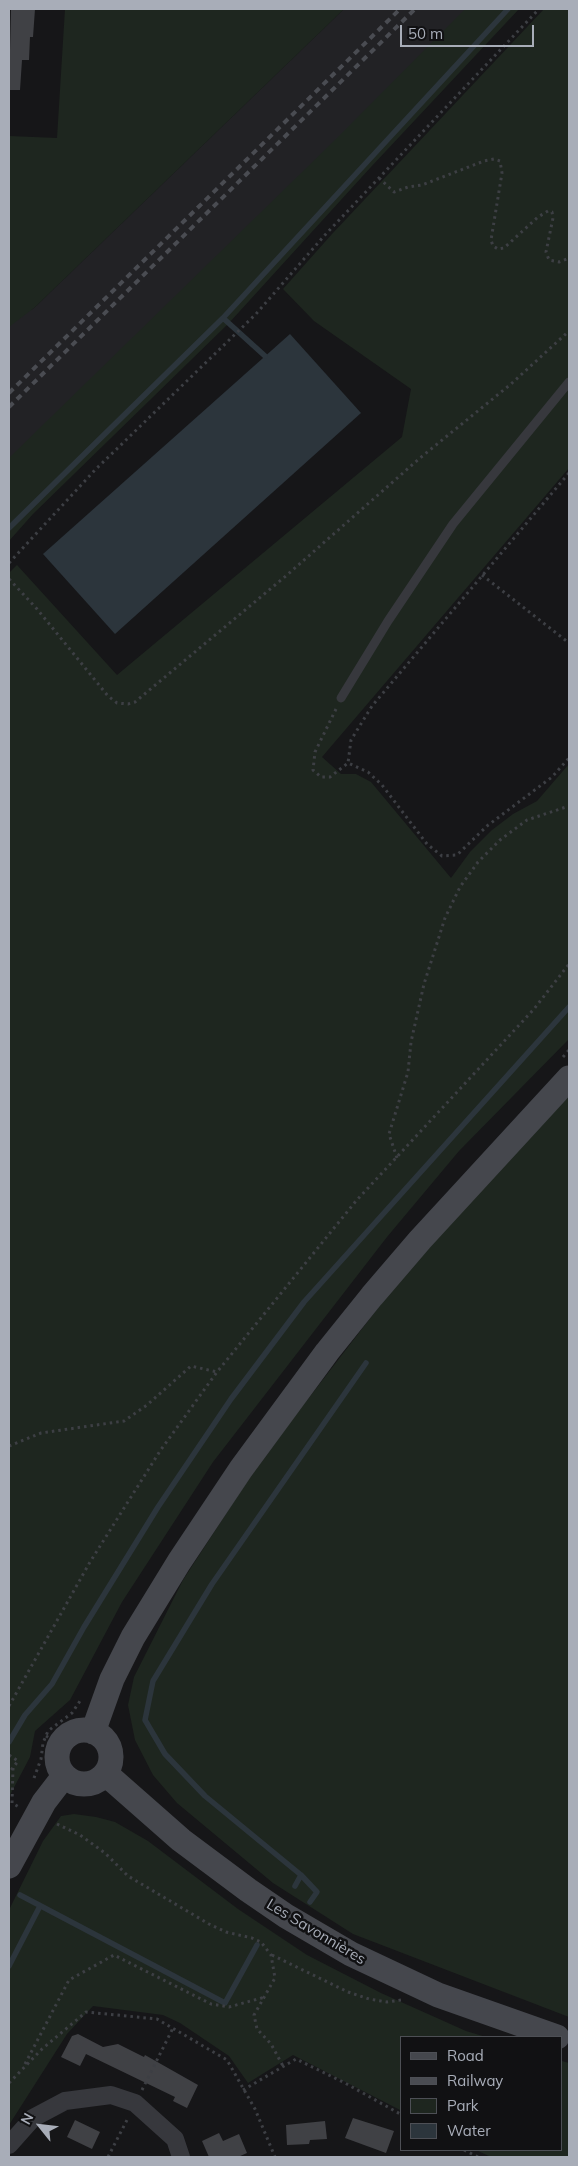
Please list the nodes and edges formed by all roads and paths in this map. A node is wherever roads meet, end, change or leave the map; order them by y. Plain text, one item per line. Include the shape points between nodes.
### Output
1 (539, 9) edge
2 (379, 178) junction
3 (569, 258) edge
4 (569, 331) edge
5 (569, 382) edge
6 (569, 473) edge
7 (9, 563) edge
8 (482, 575) junction
9 (9, 579) edge
10 (569, 643) edge
11 (341, 698) joint
12 (569, 758) edge
13 (348, 763) junction
14 (569, 806) edge
15 (569, 964) edge
16 (569, 1078) edge
17 (397, 1158) junction
18 (217, 1372) junction
19 (9, 1446) edge
20 (9, 1706) edge
21 (93, 1732) junction
22 (9, 1755) edge
23 (13, 1768) junction
24 (9, 1773) edge
25 (106, 1774) junction
26 (64, 1776) junction
27 (19, 1807) dead end
28 (57, 1824) dead end
29 (9, 1866) edge
30 (272, 1955) junction
31 (265, 1997) junction
32 (404, 2000) dead end
33 (554, 2036) edge
34 (283, 2066) junction
35 (23, 2069) junction
36 (9, 2083) edge
37 (244, 2090) junction
38 (400, 2115) edge
39 (9, 2145) edge
40 (466, 2151) edge
41 (181, 2157) edge
42 (275, 2157) edge
43 (478, 2157) edge

1 - 2 path
2 - 3 path via 394,192 422,185 484,161 500,160 502,173 491,240 493,246 504,248 538,217 552,212 546,252 549,260 559,262
2 - 7 path via 294,268 256,314 96,470
4 - 9 path via 511,384 135,702 117,703 108,696
5 - 11 lane via 453,524
6 - 8 path
8 - 10 path
8 - 13 path via 372,706 351,740
11 - 13 path via 315,752 313,770 321,776 330,777
12 - 13 path via 552,777 487,826 457,855 442,856 427,844 382,785 368,772
14 - 17 path via 527,820 500,840 460,886 445,918 424,984 408,1072 389,1134
15 - 17 path via 534,1009
16 - 21 main road via 372,1296 241,1469 133,1637 112,1679
17 - 18 path via 356,1201
18 - 19 path via 191,1366 124,1421 40,1434
18 - 20 path via 160,1451 90,1562
21 - 25 main road via 104,1738 112,1754
21 - 26 main road via 81,1730 53,1740
22 - 23 path via 18,1761
23 - 24 path
23 - 27 path via 12,1803
25 - 26 main road via 88,1784 79,1784
25 - 33 main road, Les Savonnières via 181,1840 240,1884 286,1916 351,1954 438,1995
26 - 29 main road via 44,1802
28 - 30 path via 105,1853 128,1876 226,1932 261,1942
30 - 31 path via 274,1978
30 - 32 path via 368,1999
31 - 34 path via 254,2015 257,2029 271,2044
31 - 35 path via 229,2007 211,2004 114,1955 69,1980
34 - 37 path
34 - 38 path via 296,2059
35 - 36 path
35 - 37 path via 86,2012 157,2019 227,2060
37 - 42 path
39 - 41 street via 34,2118 65,2101 111,2095 135,2103 175,2139
40 - 43 path

